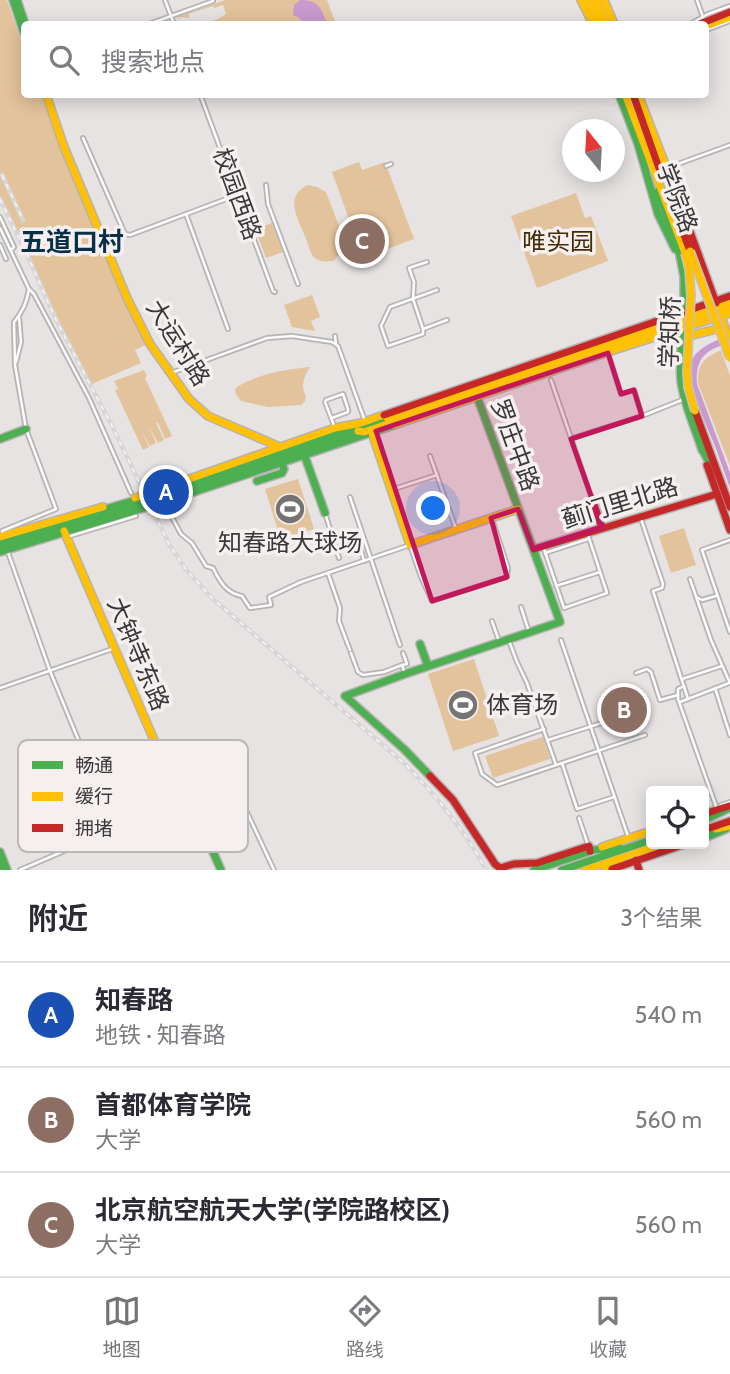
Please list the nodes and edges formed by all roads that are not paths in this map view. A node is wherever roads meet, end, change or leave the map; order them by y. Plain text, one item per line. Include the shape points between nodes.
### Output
1 (15, 0) edge
2 (165, 0) edge
3 (581, 0) edge
4 (589, 0) edge
5 (596, 0) edge
6 (604, 0) edge
7 (697, 0) edge
8 (213, 1) edge
9 (730, 6) edge
10 (171, 17) junction
11 (730, 17) edge
12 (24, 21) edge
13 (158, 21) edge
14 (173, 21) edge
15 (592, 21) edge
16 (602, 21) edge
17 (603, 21) edge
18 (613, 21) edge
19 (702, 21) edge
20 (21, 22) edge
21 (709, 26) edge
22 (47, 98) edge
23 (201, 98) edge
24 (621, 98) edge
25 (626, 98) edge
26 (637, 98) edge
27 (638, 98) edge
28 (628, 117) junction
29 (638, 129) junction
30 (83, 138) dead end
31 (730, 145) edge
32 (656, 159) junction
33 (667, 168) junction
34 (266, 185) dead end
35 (237, 195) junction
36 (677, 197) junction
37 (186, 214) junction
38 (0, 218) edge
39 (1, 225) edge
40 (0, 245) edge
41 (685, 254) junction
42 (6, 259) dead end
43 (427, 262) dead end
44 (298, 284) dead end
45 (709, 284) junction
46 (29, 289) junction
47 (437, 290) dead end
48 (275, 292) dead end
49 (685, 292) junction
50 (730, 296) edge
51 (413, 299) junction
52 (730, 302) edge
53 (730, 307) edge
54 (718, 309) junction
55 (730, 313) edge
56 (447, 320) dead end
57 (684, 320) junction
58 (726, 328) junction
59 (228, 329) dead end
60 (423, 329) junction
61 (335, 336) dead end
62 (683, 337) junction
63 (730, 340) edge
64 (336, 344) junction
65 (608, 353) junction
66 (730, 358) edge
67 (171, 373) junction
68 (551, 380) dead end
69 (354, 391) junction
70 (343, 394) junction
71 (476, 394) junction
72 (682, 400) dead end
73 (642, 416) junction
74 (332, 418) junction
75 (369, 427) junction
76 (335, 428) junction
77 (26, 429) junction
78 (0, 439) edge
79 (571, 439) junction
80 (702, 449) junction
81 (304, 454) junction
82 (282, 455) junction
83 (430, 456) dead end
84 (437, 475) junction
85 (257, 481) dead end
86 (391, 490) junction
87 (131, 493) dead end
88 (717, 494) junction
89 (351, 497) dead end
90 (727, 498) junction
91 (592, 499) joint
92 (730, 507) edge
93 (167, 508) dead end
94 (518, 509) junction
95 (325, 513) joint
96 (136, 516) dead end
97 (640, 516) junction
98 (491, 518) junction
99 (63, 527) junction
100 (602, 527) junction
101 (456, 530) junction
102 (730, 530) edge
103 (586, 531) dead end
104 (589, 539) junction
105 (2, 540) edge
106 (358, 540) dead end
107 (730, 540) edge
108 (410, 545) junction
109 (534, 549) junction
110 (544, 549) junction
111 (339, 558) dead end
112 (370, 559) junction
113 (364, 561) junction
114 (600, 572) junction
115 (328, 573) junction
116 (690, 579) dead end
117 (556, 586) junction
118 (716, 596) junction
119 (696, 597) junction
120 (520, 607) dead end
121 (492, 621) dead end
122 (529, 632) junction
123 (730, 632) edge
124 (508, 639) junction
125 (561, 640) dead end
126 (499, 642) junction
127 (420, 644) dead end
128 (400, 645) dead end
129 (115, 649) junction
130 (403, 653) dead end
131 (402, 665) junction
132 (428, 666) junction
133 (722, 666) junction
134 (50, 671) junction
135 (636, 673) dead end
136 (405, 674) junction
137 (682, 679) junction
138 (730, 683) edge
139 (684, 686) junction
140 (0, 688) edge
141 (715, 688) junction
142 (678, 695) junction
143 (688, 699) junction
144 (680, 702) junction
145 (605, 722) dead end
146 (590, 726) junction
147 (544, 729) junction
148 (645, 735) dead end
149 (730, 735) edge
150 (78, 740) edge
151 (154, 740) edge
152 (548, 741) junction
153 (598, 750) junction
154 (562, 763) junction
155 (556, 765) junction
156 (614, 797) junction
157 (730, 807) edge
158 (717, 809) junction
159 (709, 812) edge
160 (248, 814) edge
161 (579, 818) dead end
162 (709, 818) edge
163 (730, 825) edge
164 (709, 830) edge
165 (646, 836) edge
166 (709, 836) edge
167 (646, 843) edge
168 (646, 847) edge
169 (646, 848) edge
170 (591, 849) junction
171 (633, 850) junction
172 (0, 852) edge
173 (62, 852) edge
174 (213, 852) edge
175 (3, 869) edge
176 (20, 870) edge
177 (221, 870) edge
178 (274, 870) edge
179 (534, 870) edge
180 (562, 870) edge
181 (585, 870) edge
182 (607, 870) edge
183 (639, 870) edge

1 - 12 main road
1 - 20 main road
2 - 10 street
3 - 15 main road
4 - 16 main road
5 - 17 main road
6 - 18 main road
7 - 19 street
8 - 10 street
9 - 19 street
10 - 13 street
10 - 14 street
11 - 19 main road
11 - 21 main road
22 - 67 main road, 大运村路 via 127,298 148,341
23 - 35 street, 校园西路
24 - 28 main road, 学院路
25 - 29 main road, 学院路
26 - 32 main road, 学院路
27 - 33 main road, 学院路
28 - 29 main road
28 - 41 main road, 学院路 via 668,237
29 - 41 main road, 学院路
30 - 37 street via 124,232 130,235
31 - 33 street
32 - 36 main road
32 - 41 main road, 学院路
33 - 36 main road, 学院路
34 - 44 street via 268,204
35 - 37 street
35 - 48 street, 校园西路
36 - 45 main road, 学院路
37 - 59 street
38 - 39 street
39 - 46 street
40 - 42 street
41 - 49 main road, 学院路
41 - 66 main road, 学知桥, bridge
41 - 90 main road, 学知桥, bridge via 691,295 688,387
43 - 51 street via 409,268
45 - 49 main road
45 - 54 main road, 学院路
46 - 77 street via 14,322 15,365
46 - 87 street via 89,398
47 - 51 street
49 - 57 main road, 学院路
50 - 54 main road
51 - 60 street
51 - 60 street via 390,307 381,326 388,346 423,334
52 - 54 main road
53 - 54 main road
54 - 55 main road
54 - 57 main road
54 - 58 main road, 学院路
56 - 60 street
57 - 62 main road, 学院路
57 - 65 main road
57 - 71 main road
57 - 75 main road via 605,340
58 - 62 main road
58 - 63 main road, 学院路
61 - 64 street
62 - 80 main road, 学院路 via 681,381
64 - 67 street via 292,336 267,338
64 - 69 street
65 - 71 main road
65 - 73 street via 621,394 634,390
67 - 82 main road, 大运村路 via 208,416
68 - 79 street
69 - 70 street
69 - 75 street
70 - 74 street via 348,412
70 - 74 street via 325,402
71 - 75 main road
71 - 94 main road, 罗庄中路
72 - 73 street
73 - 79 street
74 - 76 street
75 - 76 main road
75 - 81 main road
75 - 82 main road via 356,427
75 - 86 main road
76 - 82 main road
77 - 78 main road
77 - 105 street via 55,509
79 - 91 street
80 - 88 main road
80 - 90 main road
81 - 82 main road
81 - 95 main road
82 - 85 main road via 282,473
82 - 99 main road
83 - 84 street
84 - 86 street
84 - 101 street
86 - 108 main road
88 - 97 main road, 蓟门里北路
88 - 102 main road
89 - 112 street
90 - 92 main road
91 - 100 main road
93 - 115 street via 181,534 206,566 213,568 220,583 232,595 242,596 250,608 271,605 269,597
94 - 98 main road
94 - 109 main road, 罗庄中路
95 - 111 street
96 - 99 street
97 - 100 main road, 蓟门里北路
97 - 137 street via 663,584 653,592
98 - 101 main road
98 - 108 street via 507,577 432,601
99 - 105 main road
99 - 129 main road, 大钟寺东路
100 - 110 main road, 蓟门里北路
101 - 108 main road
103 - 104 street
104 - 110 street
104 - 114 street
105 - 134 street
106 - 113 street
107 - 118 street via 702,550
108 - 112 street
109 - 110 main road, 蓟门里北路
109 - 122 main road, 罗庄中路 via 560,622
110 - 117 street
112 - 113 street
112 - 128 street
113 - 115 street
114 - 117 street
114 - 117 street via 607,593 564,608
115 - 131 street via 358,672 363,676
116 - 119 street
118 - 119 street
118 - 123 street
119 - 133 street
120 - 122 street
121 - 126 street
122 - 124 main road
124 - 126 main road
124 - 147 street
125 - 146 street
126 - 132 main road
127 - 132 main road
129 - 134 street
129 - 151 main road, 大钟寺东路
130 - 131 street via 407,664
131 - 136 street
132 - 136 main road
133 - 137 street
133 - 138 street
134 - 140 street
134 - 150 street
135 - 142 street via 650,672 660,701
136 - 170 main road via 345,696 453,800 495,864 500,868 537,863
137 - 139 street
138 - 141 street
139 - 142 street via 678,688
139 - 143 street
141 - 143 street
141 - 149 street
142 - 144 street
143 - 144 street
144 - 158 street
145 - 146 street
146 - 152 street
146 - 153 street
147 - 152 street
147 - 155 street via 475,752 482,774 497,785
148 - 153 street
152 - 155 street
153 - 154 street
153 - 156 street
154 - 155 street
154 - 156 street via 577,809
156 - 171 street
157 - 158 main road
157 - 162 main road
158 - 159 main road
160 - 178 street
161 - 170 street
163 - 164 main road
163 - 166 main road
165 - 171 main road
167 - 171 main road
168 - 171 main road
169 - 171 main road
170 - 171 main road
170 - 179 main road
171 - 180 main road
171 - 181 main road
171 - 182 main road
171 - 183 main road
172 - 175 main road
173 - 176 street
174 - 177 main road, 大钟寺东路

